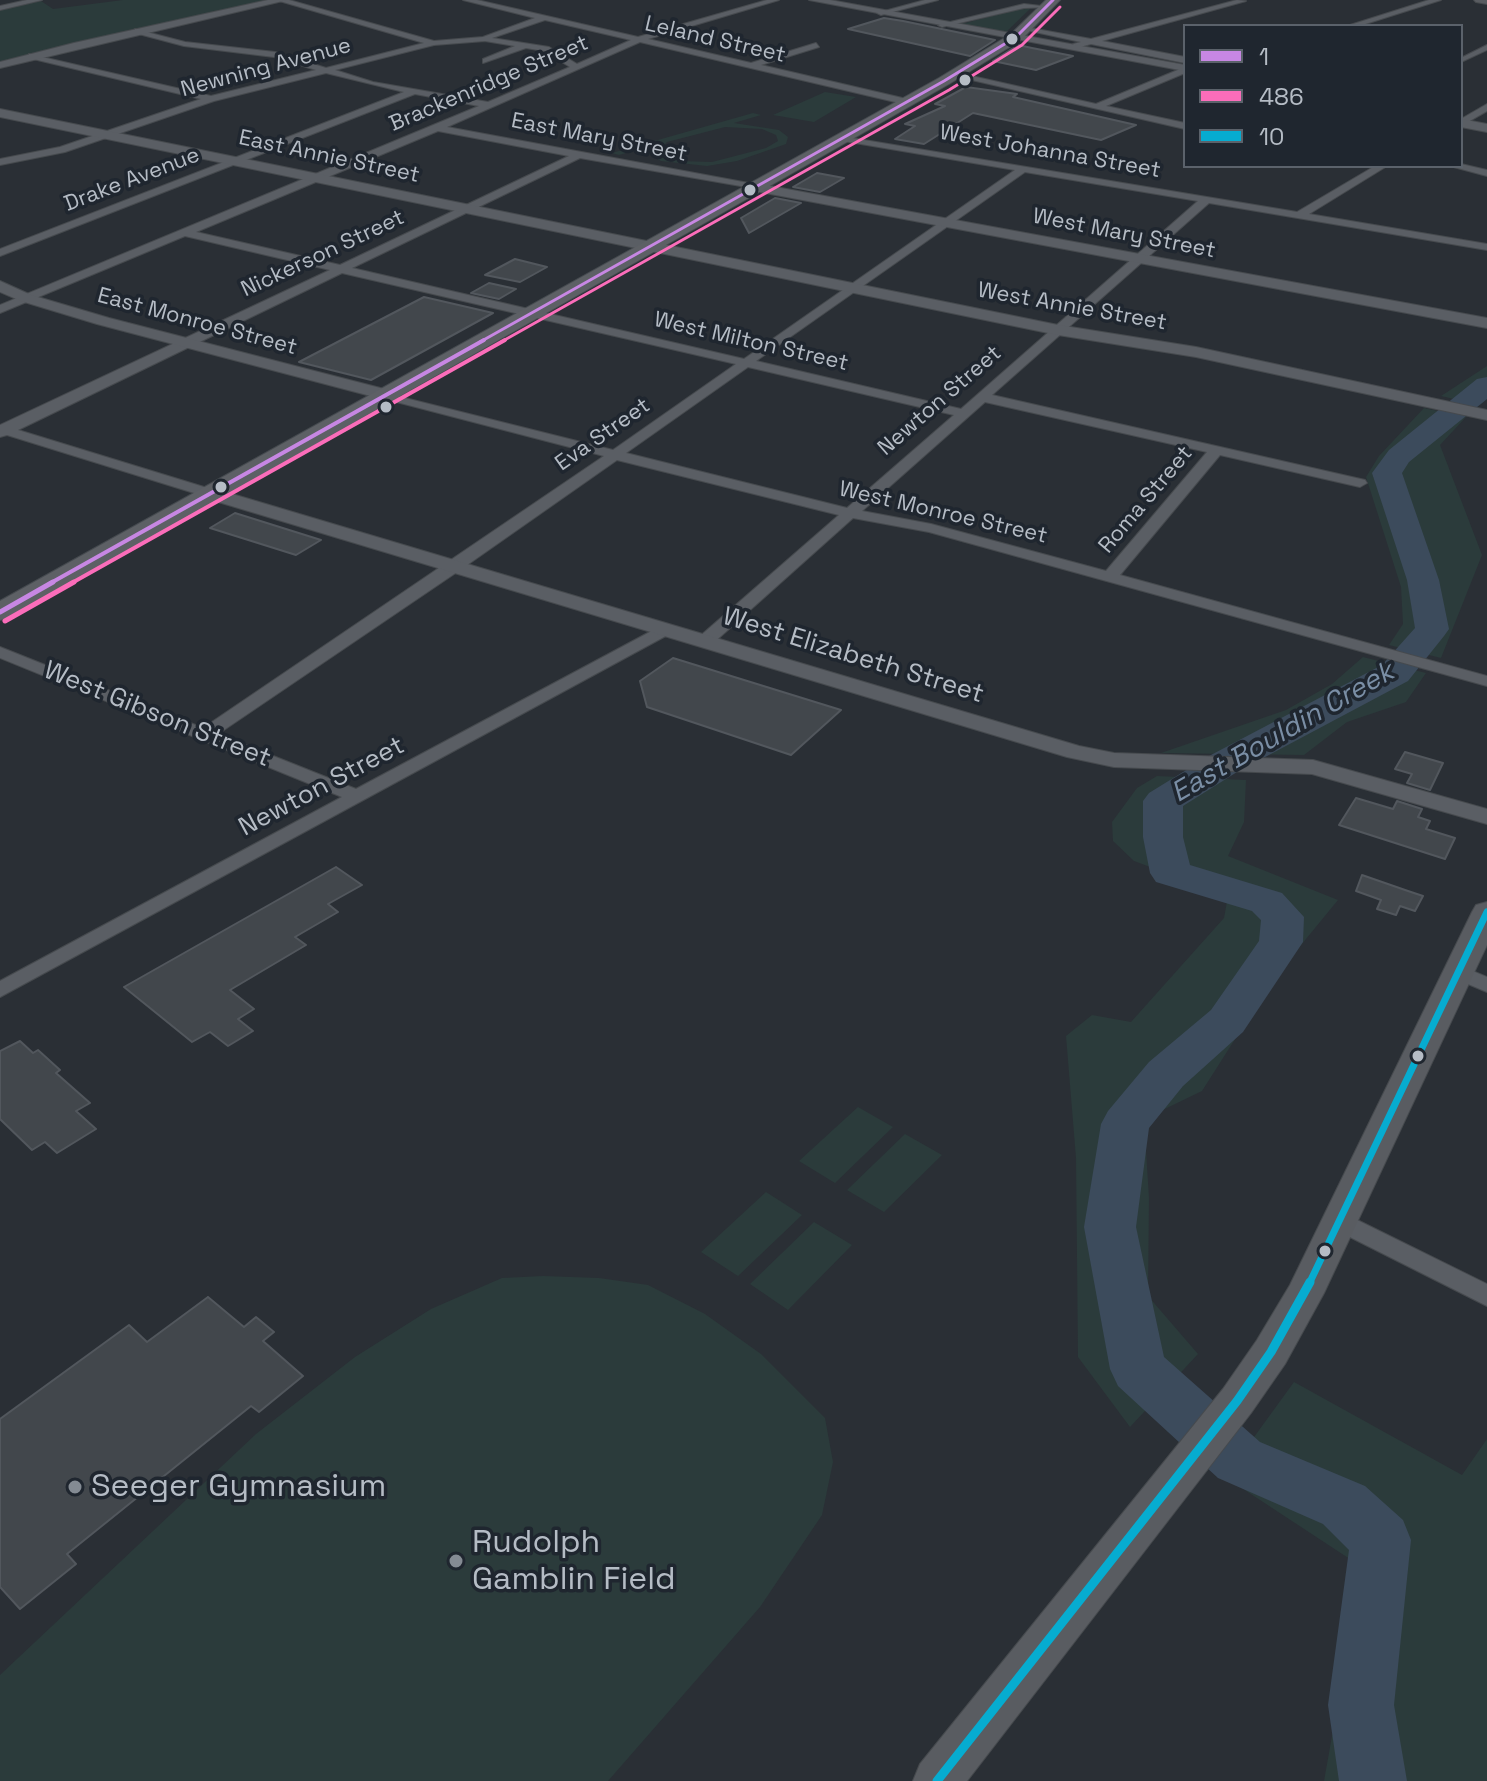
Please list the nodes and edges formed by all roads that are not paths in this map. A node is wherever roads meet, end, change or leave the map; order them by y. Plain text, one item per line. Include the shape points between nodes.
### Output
1 (32, 0) edge
2 (281, 0) edge
3 (467, 0) edge
4 (775, 0) edge
5 (814, 0) edge
6 (934, 0) edge
7 (1437, 0) edge
8 (1480, 0) edge
9 (1242, 1) edge
10 (1487, 1) edge
11 (1050, 3) edge
12 (0, 8) edge
13 (37, 10) dead end
14 (881, 13) junction
15 (544, 18) junction
16 (1358, 24) edge
17 (942, 25) junction
18 (138, 31) junction
19 (1021, 33) junction
20 (485, 39) junction
21 (642, 41) junction
22 (1092, 41) junction
23 (434, 43) junction
24 (528, 45) junction
25 (816, 45) dead end
26 (1076, 46) junction
27 (1487, 47) edge
28 (555, 55) junction
29 (32, 56) junction
30 (1463, 59) edge
31 (1463, 59) edge
32 (596, 60) junction
33 (1183, 60) edge
34 (486, 61) dead end
35 (1487, 64) edge
36 (0, 65) edge
37 (750, 66) junction
38 (578, 68) junction
39 (1183, 69) edge
40 (323, 70) junction
41 (1183, 70) edge
42 (954, 75) junction
43 (413, 92) junction
44 (211, 99) junction
45 (908, 102) junction
46 (488, 105) junction
47 (1096, 107) junction
48 (1487, 107) edge
49 (0, 113) edge
50 (1463, 122) edge
51 (1463, 123) edge
52 (1183, 126) edge
53 (437, 128) junction
54 (1487, 128) edge
55 (107, 134) junction
56 (843, 138) junction
57 (578, 155) junction
58 (238, 160) junction
59 (0, 162) edge
60 (1024, 168) junction
61 (1380, 168) edge
62 (1463, 168) edge
63 (1487, 173) edge
64 (319, 176) junction
65 (754, 187) junction
66 (1207, 199) junction
67 (470, 208) junction
68 (1299, 215) junction
69 (946, 223) junction
70 (182, 232) junction
71 (650, 246) junction
72 (1487, 247) edge
73 (0, 253) edge
74 (1139, 259) junction
75 (343, 269) junction
76 (0, 286) edge
77 (853, 287) junction
78 (26, 298) junction
79 (0, 309) edge
80 (530, 313) junction
81 (1487, 323) edge
82 (1058, 330) junction
83 (186, 343) junction
84 (744, 363) junction
85 (386, 395) junction
86 (982, 397) junction
87 (962, 413) junction
88 (1487, 415) edge
89 (2, 431) edge
90 (1216, 451) junction
91 (613, 455) junction
92 (1360, 483) dead end
93 (212, 494) junction
94 (849, 513) junction
95 (455, 567) junction
96 (1110, 577) junction
97 (0, 612) edge
98 (667, 629) junction
99 (705, 641) junction
100 (0, 652) edge
101 (1487, 681) edge
102 (206, 734) junction
103 (359, 797) junction
104 (1487, 817) edge
105 (1487, 912) edge
106 (1472, 978) edge
107 (0, 990) edge
108 (1339, 1220) junction
109 (1487, 1296) edge
110 (937, 1781) edge

1 - 12 street
1 - 13 street
2 - 18 street
2 - 23 street
3 - 15 street, Leland Street
4 - 21 street, Brackenridge Street
5 - 14 street
6 - 14 street
7 - 16 street
8 - 10 main road
9 - 22 street
11 - 17 street
11 - 19 main road
14 - 17 street
15 - 20 street, Newning Avenue
15 - 21 street, Leland Street
17 - 19 street
18 - 29 street
18 - 40 street via 184,44 275,55
19 - 22 street
19 - 26 street
19 - 42 main road
20 - 23 street, Newning Avenue
20 - 24 street
21 - 32 street, Brackenridge Street
21 - 37 street, Leland Street
22 - 26 street
22 - 33 street
23 - 40 street, Newning Avenue
24 - 28 street
24 - 34 street
25 - 37 street
26 - 39 street
27 - 30 street
28 - 32 street
28 - 38 street
29 - 36 street
29 - 44 street
31 - 35 street
32 - 38 street, Brackenridge Street
37 - 45 street, Leland Street
38 - 46 street, Brackenridge Street
40 - 43 street
40 - 44 street, Newning Avenue
41 - 47 street
42 - 45 main road
42 - 47 street
43 - 46 street
43 - 58 street, Drake Avenue
44 - 55 street, Newning Avenue
45 - 56 main road
46 - 53 street, Brackenridge Street
47 - 52 street
48 - 50 street
49 - 55 street, East Annie Street
51 - 54 street
53 - 57 street, East Mary Street
53 - 64 street, Brackenridge Street
55 - 58 street, East Annie Street
55 - 59 street, Newning Avenue via 51,153
56 - 60 street, West Johanna Street
56 - 65 main road
57 - 65 street, East Mary Street
57 - 67 street, Nickerson Street
58 - 64 street, East Annie Street
58 - 73 street, Drake Avenue
60 - 66 street, West Johanna Street
60 - 69 street, Eva Street
61 - 68 street
62 - 63 street
64 - 67 street, East Annie Street
64 - 70 street, Brackenridge Street
65 - 69 street, West Mary Street
65 - 71 main road
66 - 68 street, West Johanna Street
66 - 74 street, Newton Street
67 - 71 street, East Annie Street
67 - 75 street, Nickerson Street
68 - 72 street, West Johanna Street
69 - 74 street, West Mary Street
69 - 77 street, Eva Street
70 - 75 street, West Milton Street
70 - 78 street, Brackenridge Street
71 - 77 street, West Annie Street
71 - 80 main road
74 - 81 street, West Mary Street
74 - 82 street, Newton Street
75 - 80 street, West Milton Street
75 - 83 street, Nickerson Street
76 - 78 street, East Monroe Street
77 - 82 street, West Annie Street
77 - 84 street, Eva Street
78 - 79 street, Brackenridge Street
78 - 83 street, East Monroe Street
80 - 84 street, West Milton Street
80 - 85 main road
82 - 86 street, Newton Street
82 - 88 street, West Annie Street via 1196,352
83 - 85 street, East Monroe Street
83 - 89 street, Nickerson Street
84 - 87 street, West Milton Street
84 - 91 street, Eva Street
85 - 91 street, West Monroe Street
85 - 93 main road
86 - 87 street, Newton Street
86 - 90 street
87 - 94 street, Newton Street
89 - 93 street
90 - 92 street
90 - 96 street, Roma Street
91 - 94 street, West Monroe Street
91 - 95 street, Eva Street
93 - 95 street, West Elizabeth Street
93 - 97 main road
94 - 96 street, West Monroe Street via 931,528
94 - 99 street, Newton Street
95 - 98 street, West Elizabeth Street
95 - 102 street, Eva Street
96 - 101 street, West Monroe Street
98 - 99 street, West Elizabeth Street
98 - 103 street, Newton Street
99 - 104 street, West Elizabeth Street via 1075,752 1160,763 1313,767
100 - 102 street, West Gibson Street
102 - 103 street, West Gibson Street
103 - 107 street, Newton Street
105 - 106 main road
106 - 108 main road
108 - 109 street
108 - 110 main road via 1305,1293 1237,1401

